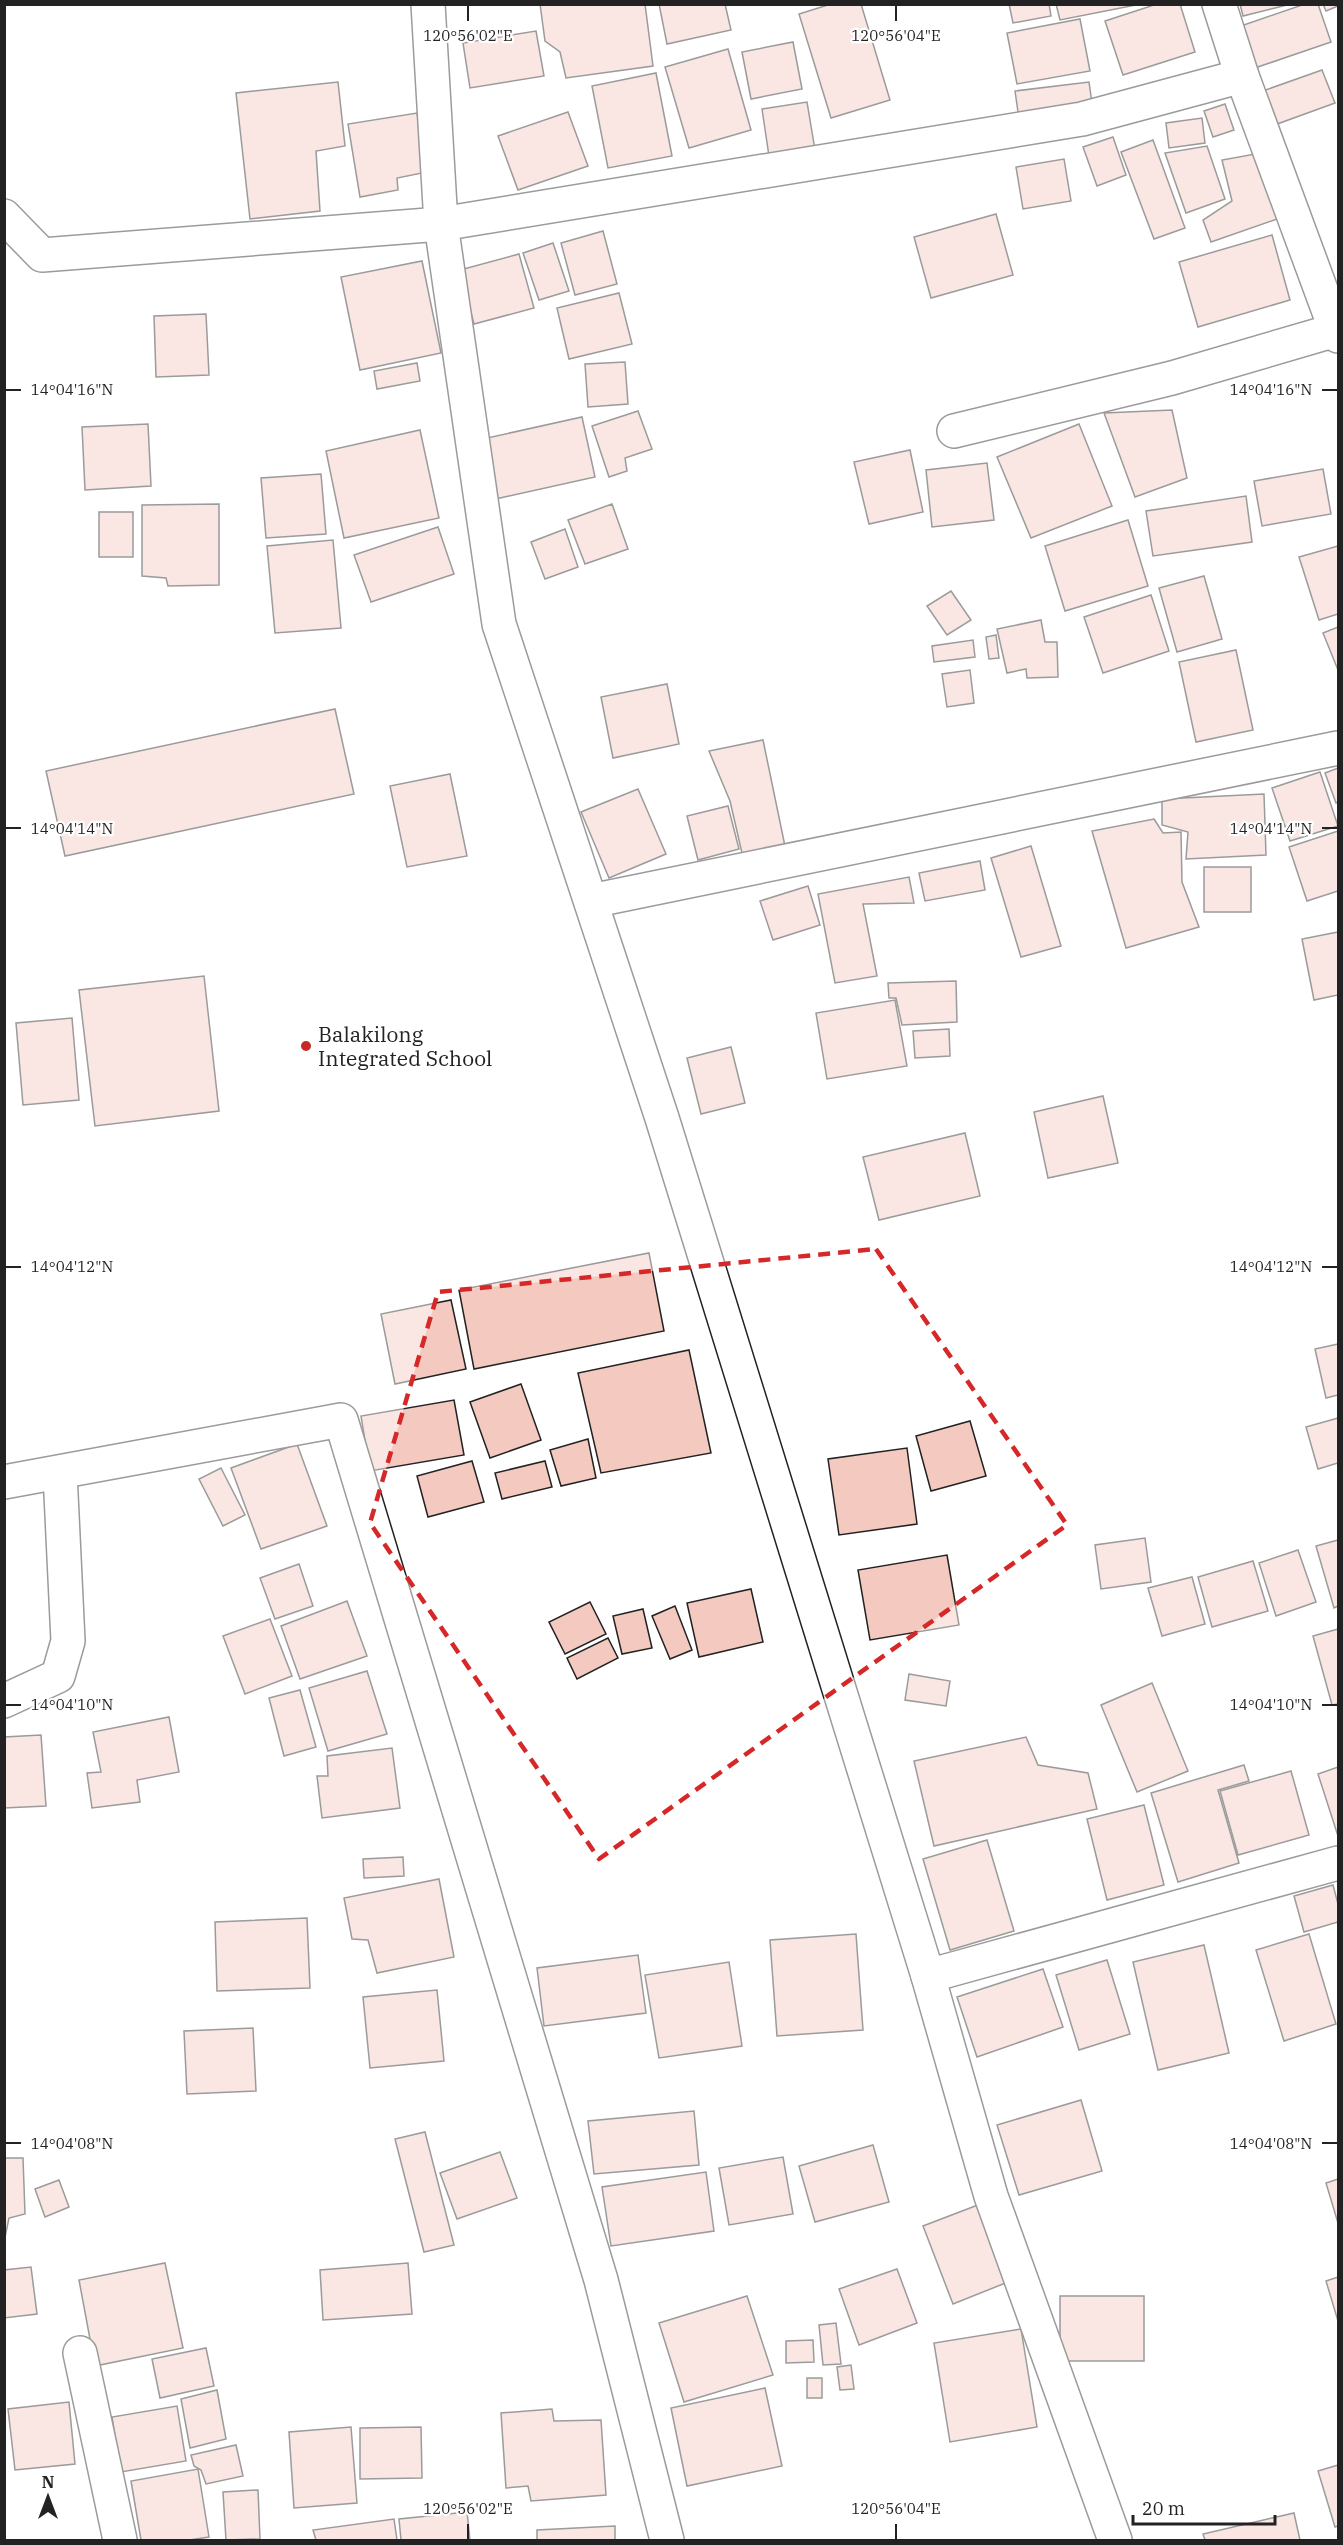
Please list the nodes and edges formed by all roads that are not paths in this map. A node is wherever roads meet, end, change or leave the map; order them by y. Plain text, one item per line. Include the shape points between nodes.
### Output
1 (428, 4) edge
2 (1219, 4) edge
3 (1242, 76) junction
4 (4, 216) edge
5 (441, 224) junction
6 (1337, 333) edge
7 (954, 431) dead end
8 (1338, 748) edge
9 (591, 901) junction
10 (60, 1473) junction
11 (4, 1482) edge
12 (4, 1701) edge
13 (1338, 1863) edge
14 (928, 1976) junction
15 (80, 2353) dead end
16 (120, 2541) edge
17 (667, 2541) edge
18 (1115, 2541) edge

1 - 5 street
2 - 3 street
3 - 5 street via 1082,119
3 - 6 street
4 - 5 street via 42,255
5 - 9 street via 499,624
6 - 7 street
8 - 9 street
9 - 14 street
10 - 11 street
10 - 12 street via 68,1641 58,1676
10 - 17 street via 341,1420 601,2280
13 - 14 street
14 - 18 street via 990,2196
15 - 16 street

